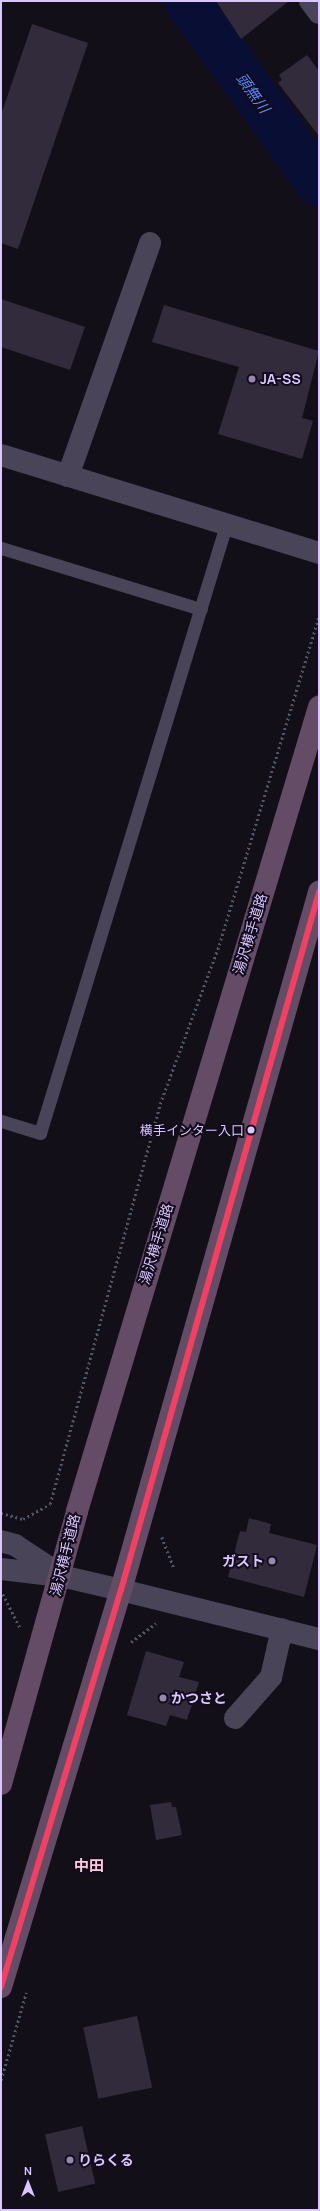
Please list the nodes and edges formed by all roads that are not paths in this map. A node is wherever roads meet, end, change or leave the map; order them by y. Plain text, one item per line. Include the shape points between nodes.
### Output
1 (310, 1) edge
2 (319, 13) edge
3 (150, 243) dead end
4 (1, 455) edge
5 (68, 476) junction
6 (226, 525) junction
7 (1, 548) edge
8 (319, 553) edge
9 (201, 609) junction
10 (319, 707) edge
11 (319, 892) edge
12 (1, 1121) edge
13 (1, 1541) edge
14 (1, 1570) edge
15 (61, 1576) junction
16 (121, 1590) junction
17 (282, 1629) junction
18 (319, 1639) edge
19 (235, 1718) dead end
20 (1, 1784) edge
21 (1, 1987) edge

1 - 2 street
3 - 5 street
4 - 5 street
5 - 6 street
6 - 8 street
6 - 9 lane
7 - 9 lane
9 - 12 lane via 40,1133
10 - 15 highway, 湯沢横手道路 via 181,1158 77,1511
11 - 16 highway
13 - 15 street via 15,1546
14 - 15 street
15 - 16 street
15 - 20 highway, 湯沢横手道路
16 - 17 street
16 - 21 highway
17 - 18 street
17 - 19 street via 271,1678

